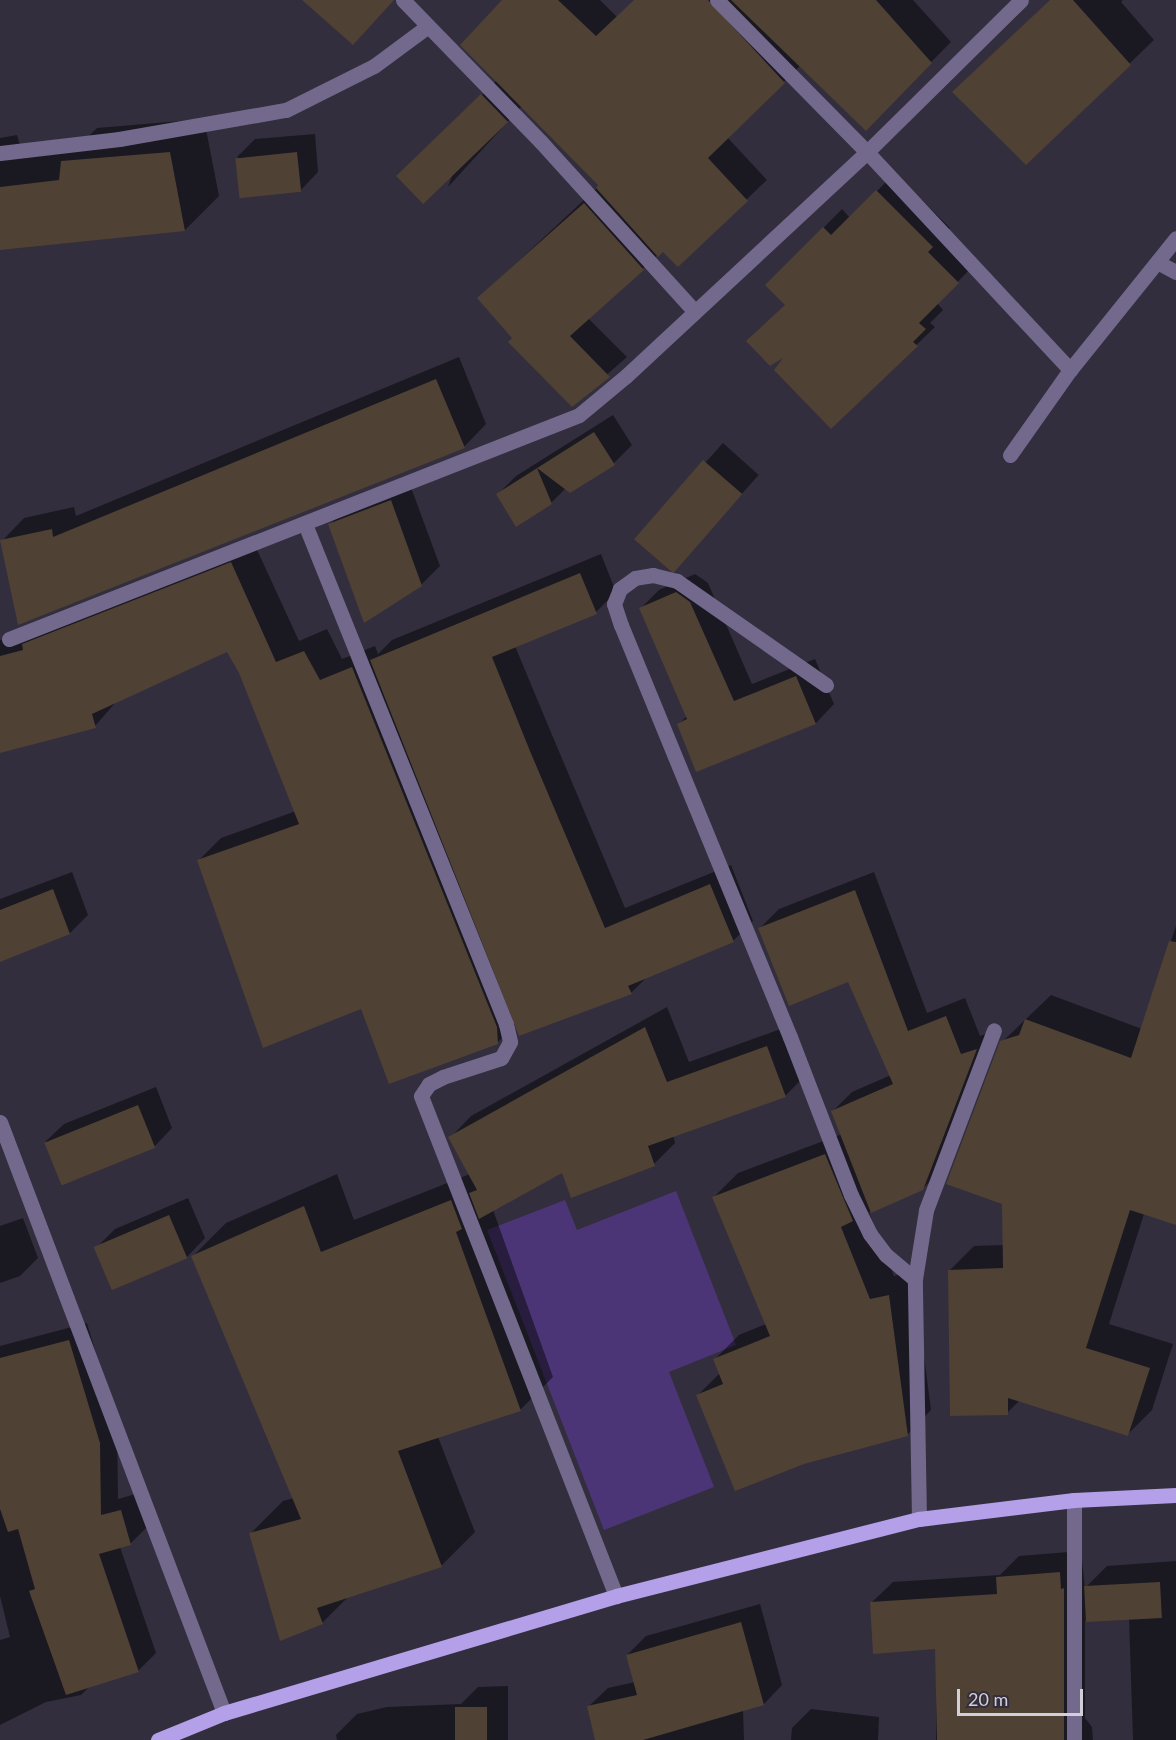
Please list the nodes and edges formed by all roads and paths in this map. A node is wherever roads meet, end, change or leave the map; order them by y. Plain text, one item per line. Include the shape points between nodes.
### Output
1 (403, 0) edge
2 (717, 0) edge
3 (1021, 0) edge
4 (428, 26) junction
5 (867, 152) junction
6 (0, 153) edge
7 (1176, 238) edge
8 (1157, 262) junction
9 (1176, 272) edge
10 (695, 312) junction
11 (1070, 370) junction
12 (1010, 455) dead end
13 (304, 524) junction
14 (9, 639) dead end
15 (826, 685) dead end
16 (994, 1030) dead end
17 (0, 1122) edge
18 (915, 1279) junction
19 (1176, 1495) edge
20 (1074, 1500) junction
21 (919, 1519) junction
22 (616, 1596) junction
23 (224, 1713) junction
24 (158, 1740) edge
25 (1074, 1740) edge

1 - 4 street
2 - 5 street
3 - 5 street
4 - 6 street via 374,66 286,110 119,139
4 - 10 street via 542,142
5 - 10 street
5 - 11 street
7 - 8 street
8 - 9 street
8 - 11 street
10 - 13 street via 579,415
11 - 12 street
13 - 14 street
13 - 22 street via 507,1024 510,1042 501,1058 443,1077 429,1084 421,1096
15 - 18 street via 677,582 653,575 635,578 620,589 614,604 621,625 851,1195 875,1241
16 - 18 street via 927,1210
17 - 23 street
18 - 21 street
19 - 20 main road
20 - 21 main road
20 - 25 street
21 - 22 main road
22 - 23 main road
23 - 24 main road

